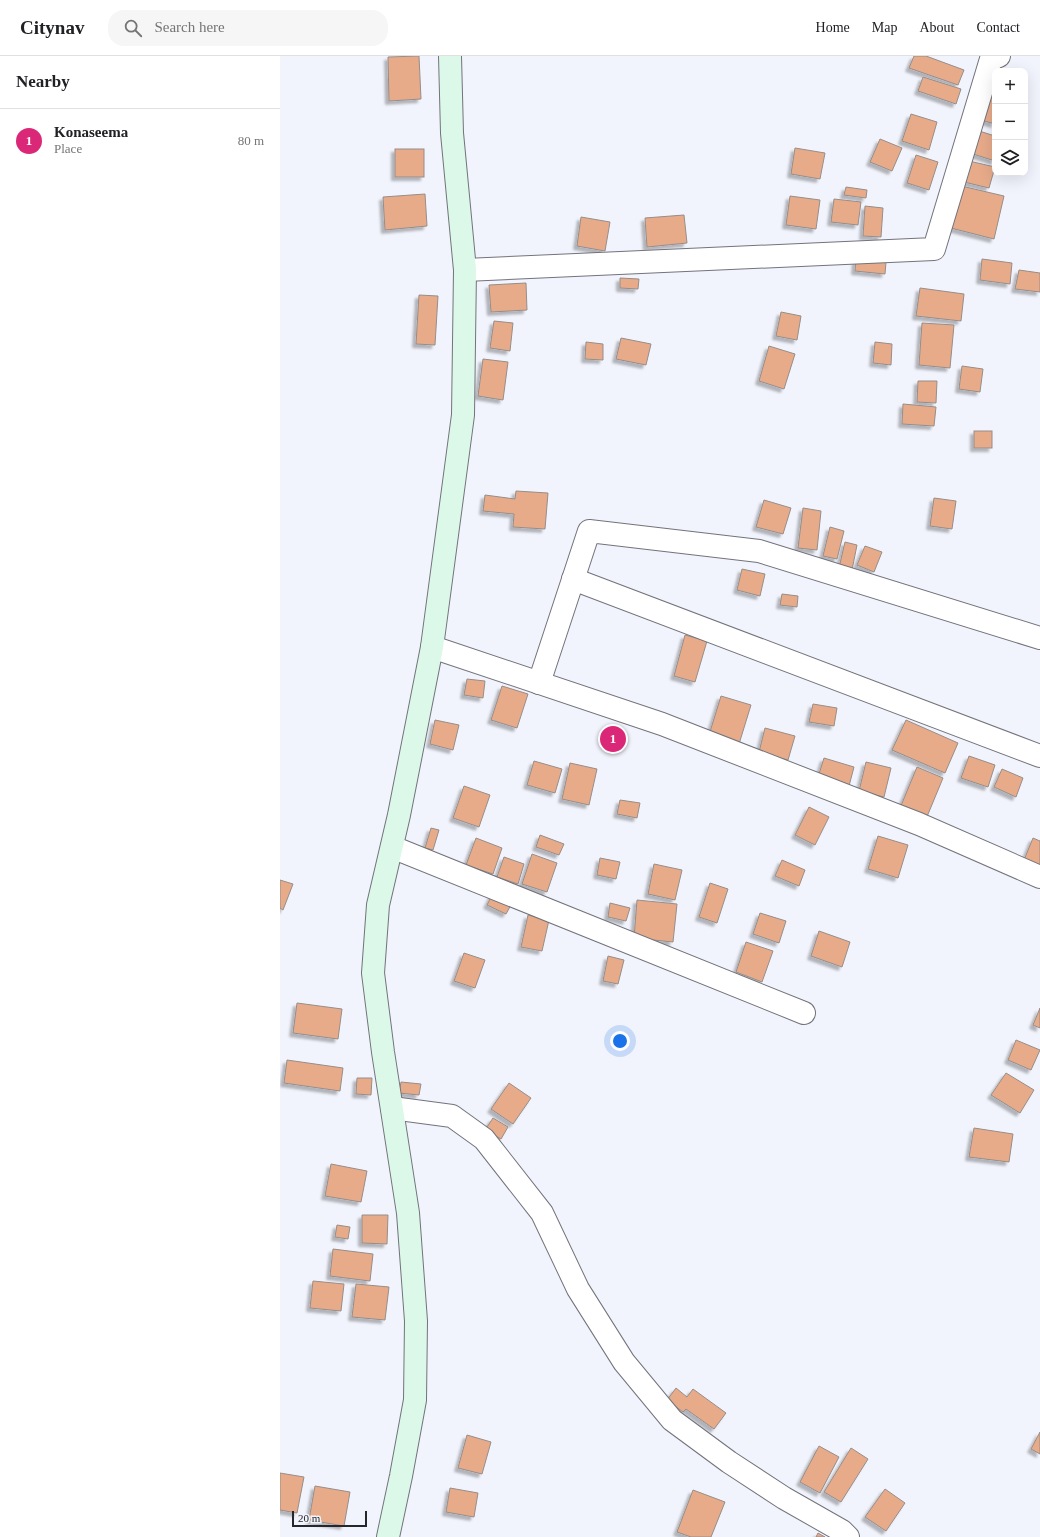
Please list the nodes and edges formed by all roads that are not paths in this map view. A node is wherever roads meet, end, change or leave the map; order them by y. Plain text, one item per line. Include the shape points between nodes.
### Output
1 (450, 56) edge
2 (999, 56) edge
3 (465, 270) junction
4 (573, 579) junction
5 (1040, 638) edge
6 (432, 647) junction
7 (539, 683) junction
8 (1040, 756) edge
9 (392, 847) junction
10 (1040, 876) edge
11 (804, 1012) dead end
12 (392, 1108) junction
13 (388, 1537) edge
14 (848, 1537) edge

1 - 3 main road via 452,133
2 - 3 street via 991,59 934,249
3 - 6 main road via 463,415
4 - 5 street via 589,531 759,552
4 - 7 street
4 - 8 street
6 - 7 street
6 - 9 main road
7 - 10 street via 662,724 919,824
9 - 11 street
9 - 12 main road via 378,905 373,973
12 - 13 main road via 408,1213 416,1336 415,1400
12 - 14 street via 452,1116 484,1139 542,1213 578,1289 624,1362 672,1420 729,1462

